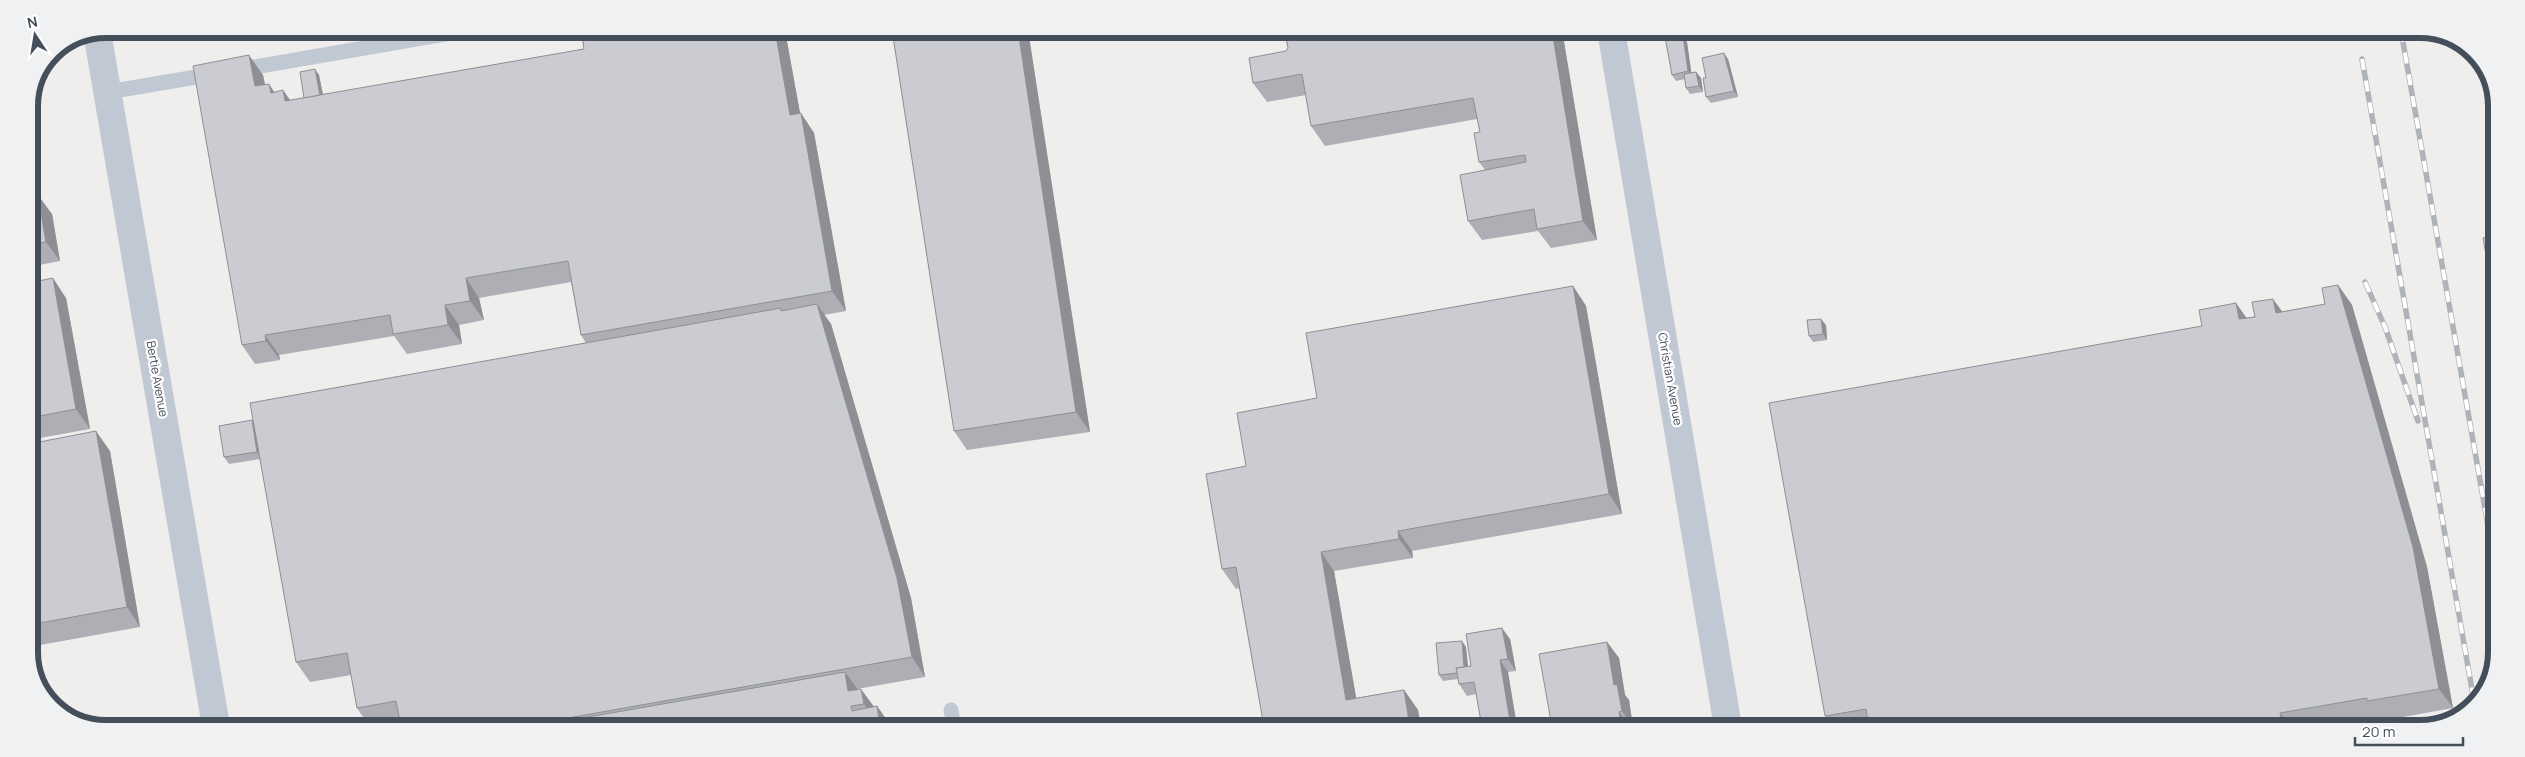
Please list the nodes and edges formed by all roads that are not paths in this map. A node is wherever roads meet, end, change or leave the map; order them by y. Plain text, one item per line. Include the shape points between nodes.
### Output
1 (422, 38) edge
2 (1612, 38) edge
3 (98, 39) edge
4 (108, 92) junction
5 (951, 710) dead end
6 (215, 719) edge
7 (953, 719) edge
8 (1726, 719) edge

1 - 4 lane
2 - 8 street, Christian Avenue
3 - 4 street, Bertie Avenue
4 - 6 street, Bertie Avenue
5 - 7 lane

